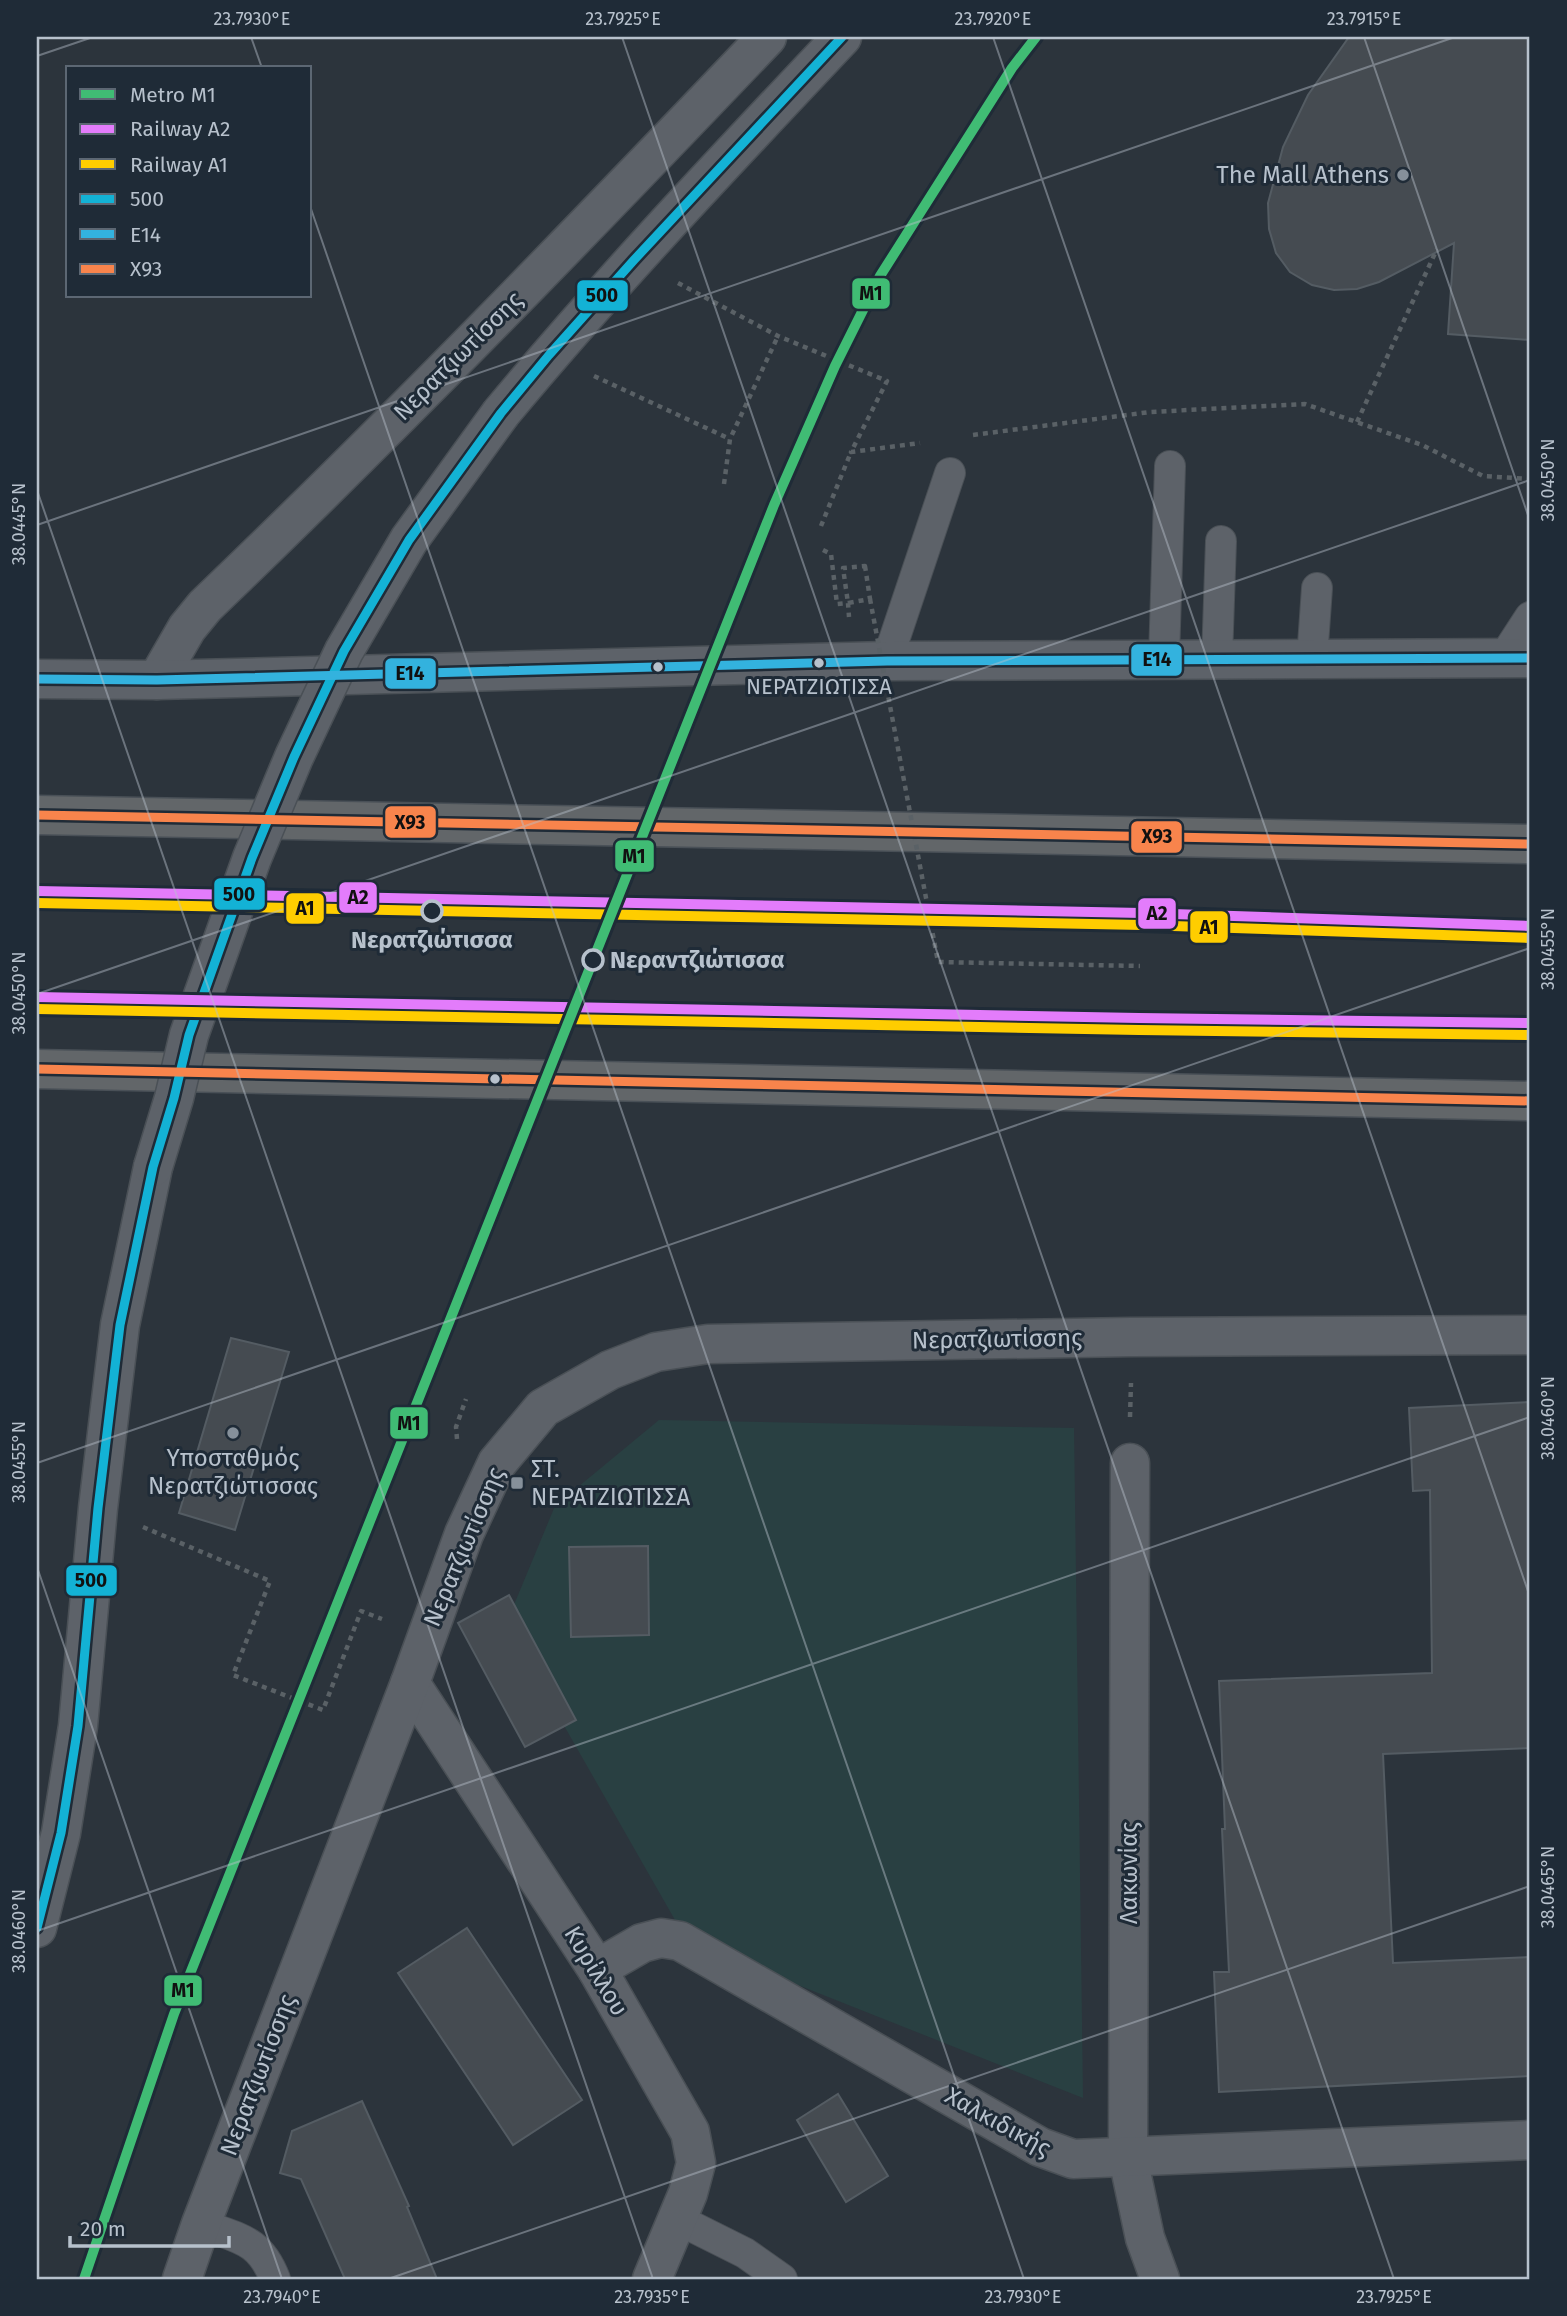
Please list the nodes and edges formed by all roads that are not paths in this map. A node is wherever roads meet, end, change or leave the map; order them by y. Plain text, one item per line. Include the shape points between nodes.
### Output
1 (767, 37) edge
2 (842, 37) edge
3 (1170, 466) dead end
4 (950, 473) dead end
5 (1221, 541) dead end
6 (1317, 588) dead end
7 (1530, 617) edge
8 (1517, 657) edge
9 (1164, 658) junction
10 (1217, 659) junction
11 (1312, 659) junction
12 (887, 661) junction
13 (37, 679) edge
14 (157, 680) junction
15 (37, 815) edge
16 (1530, 844) edge
17 (37, 1069) edge
18 (1530, 1101) edge
19 (1530, 1335) edge
20 (1130, 1463) road end
21 (410, 1683) junction
22 (37, 1928) edge
23 (597, 1969) junction
24 (1530, 2140) edge
25 (1128, 2158) junction
26 (677, 2219) junction
27 (201, 2224) junction
28 (182, 2279) edge
29 (275, 2279) edge
30 (652, 2279) edge
31 (782, 2279) edge
32 (1160, 2279) edge

1 - 14 street, Νερατζιωτίσσης via 597,216 205,606
2 - 22 street, bridge via 634,260 501,413 409,541 344,651 294,757 252,858 189,1035 153,1167 120,1325 78,1726 61,1833
3 - 9 lane
4 - 12 lane
5 - 10 lane
6 - 11 lane
7 - 8 lane
8 - 11 street
9 - 10 street
9 - 12 street
10 - 11 street
12 - 14 street
13 - 14 street
15 - 16 highway
17 - 18 highway
19 - 21 street, Νερατζιωτίσσης via 708,1344 656,1352 610,1370 543,1408 497,1464 464,1534
20 - 25 street, Λακωνίας
21 - 23 street, Κυρίλλου
21 - 27 street, Νερατζιωτίσσης
23 - 25 street, Χαλκιδικής via 642,1943 661,1938 680,1941 1040,2147 1073,2159
23 - 26 street, Κυρίλλου via 690,2132 696,2163
24 - 25 street, Χαλκιδικής
25 - 32 street, Λακωνίας via 1145,2238
26 - 30 street, Κυρίλλου
26 - 31 lane via 745,2253
27 - 28 street, Νερατζιωτίσσης
27 - 29 lane via 254,2246

